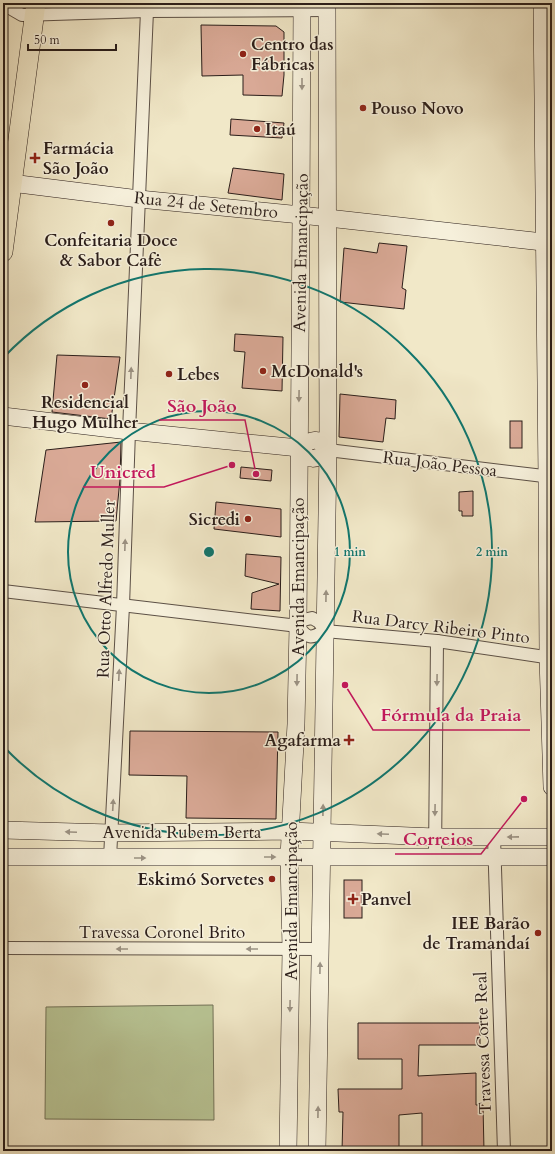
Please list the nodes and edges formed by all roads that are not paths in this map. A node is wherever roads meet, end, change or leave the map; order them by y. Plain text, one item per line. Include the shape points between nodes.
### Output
1 (542, 3) edge
2 (3, 4) edge
3 (302, 7) edge
4 (327, 7) edge
5 (29, 8) edge
6 (147, 11) junction
7 (3, 153) edge
8 (7, 182) edge
9 (139, 199) junction
10 (301, 215) junction
11 (327, 218) junction
12 (548, 243) edge
13 (3, 252) edge
14 (3, 416) edge
15 (129, 431) junction
16 (299, 448) junction
17 (328, 450) junction
18 (550, 477) edge
19 (3, 591) edge
20 (123, 606) junction
21 (298, 626) junction
22 (325, 631) junction
23 (437, 641) junction
24 (550, 658) edge
25 (552, 787) edge
26 (3, 830) edge
27 (290, 831) junction
28 (322, 832) junction
29 (111, 833) junction
30 (552, 836) edge
31 (435, 837) junction
32 (494, 837) junction
33 (494, 856) junction
34 (3, 857) edge
35 (289, 857) junction
36 (322, 857) junction
37 (435, 857) junction
38 (552, 857) edge
39 (110, 858) junction
40 (3, 948) edge
41 (291, 949) junction
42 (321, 949) junction
43 (288, 1151) edge
44 (317, 1151) edge
45 (504, 1151) edge

1 - 12 main road
2 - 5 street
3 - 4 street
3 - 6 street
3 -> 10 main road, Avenida Emancipação
4 - 11 main road, Avenida Emancipação
5 - 6 street
5 - 7 main road
5 - 8 main road
6 - 9 street, Rua Otto Alfredo Muller
8 - 9 main road, Rua 24 de Setembro
8 - 13 main road
9 - 10 main road, Rua 24 de Setembro
15 -> 9 street, Rua Otto Alfredo Muller
10 - 11 main road, Rua 24 de Setembro
10 -> 16 main road, Avenida Emancipação
11 - 12 main road, Rua 24 de Setembro
11 - 17 main road, Avenida Emancipação
12 - 18 main road
14 - 15 main road, Rua João Pessoa
15 - 16 main road, Rua João Pessoa
20 -> 15 street, Rua Otto Alfredo Muller
16 - 17 main road, Rua João Pessoa via 307,442 316,440
16 - 21 main road, Avenida Emancipação
17 - 18 street, Rua João Pessoa
22 -> 17 main road, Avenida Emancipação
18 - 24 main road
19 - 20 street, Rua Darcy Ribeiro Pinto
20 - 21 street, Rua Darcy Ribeiro Pinto
29 -> 20 street, Rua Otto Alfredo Muller
21 - 22 street, Rua Darcy Ribeiro Pinto via 310,637
21 -> 27 main road, Avenida Emancipação
22 - 23 street, Rua Darcy Ribeiro Pinto
28 -> 22 main road, Avenida Emancipação
23 - 24 street, Rua Darcy Ribeiro Pinto
23 -> 31 street
24 - 25 main road
29 -> 26 main road, Avenida Rubem Berta
27 - 28 main road, Avenida Rubem Berta
27 - 29 main road, Avenida Rubem Berta
27 - 35 main road, Avenida Emancipação
31 -> 28 main road, Avenida Rubem Berta
28 - 36 main road, Avenida Emancipação
29 - 39 street, Rua Otto Alfredo Muller
30 -> 32 main road, Avenida Rubem Berta
31 - 32 main road, Avenida Rubem Berta
31 - 37 street
32 - 33 street, Travessa Corte Real
33 - 37 main road, Avenida Rubem Berta
33 - 38 main road, Avenida Rubem Berta
33 - 45 street, Travessa Corte Real
34 - 39 main road, Avenida Rubem Berta
35 - 36 main road, Avenida Rubem Berta
39 -> 35 main road, Avenida Rubem Berta
35 - 41 main road, Avenida Emancipação
36 - 37 main road, Avenida Rubem Berta
36 - 42 main road, Avenida Emancipação
41 -> 40 street, Travessa Coronel Brito
41 - 42 street, Travessa Coronel Brito
41 -> 43 main road, Avenida Emancipação
44 -> 42 main road, Avenida Emancipação

